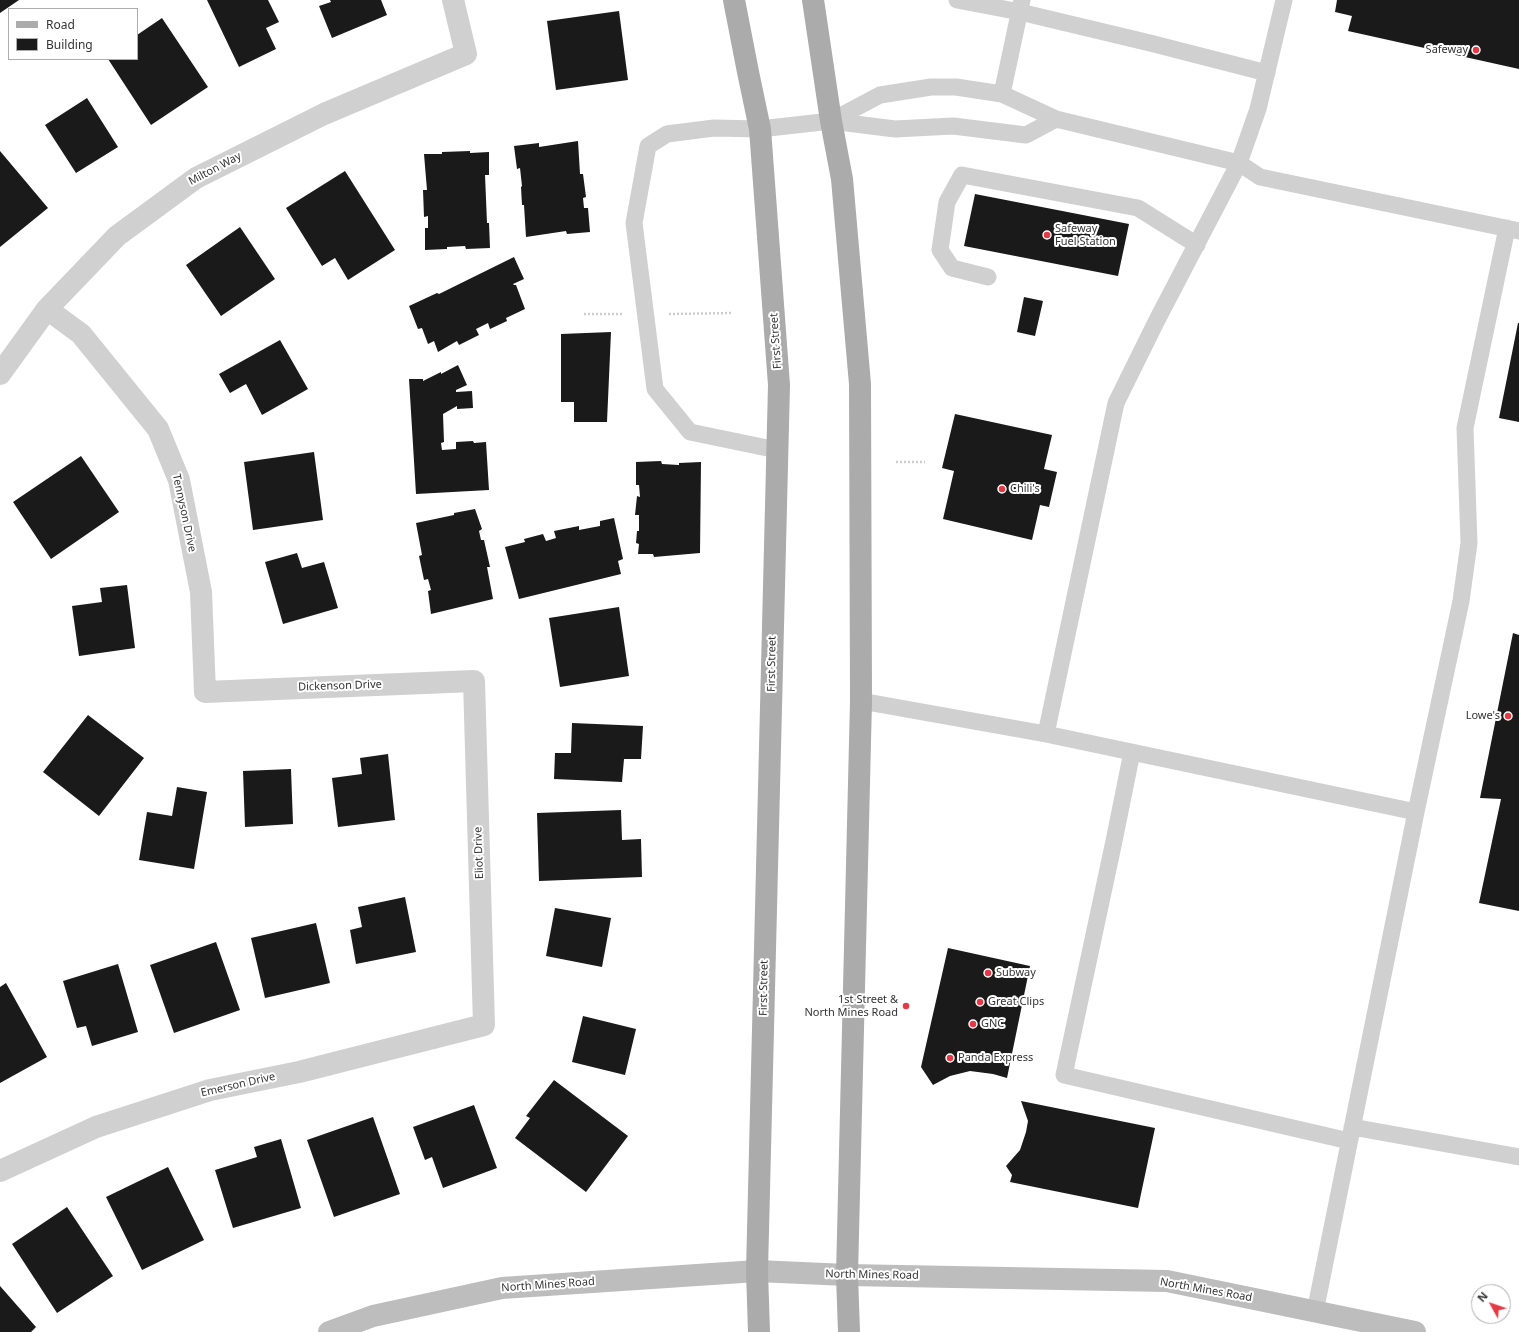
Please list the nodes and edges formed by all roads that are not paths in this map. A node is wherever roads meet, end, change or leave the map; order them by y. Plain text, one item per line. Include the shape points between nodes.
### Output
1 (453, 0) edge
2 (734, 0) edge
3 (813, 0) edge
4 (958, 0) edge
5 (1284, 0) edge
6 (1021, 6) edge
7 (1267, 73) junction
8 (1002, 94) junction
9 (1056, 119) junction
10 (831, 121) junction
11 (760, 129) junction
12 (1239, 163) junction
13 (1513, 229) edge
14 (1197, 245) junction
15 (988, 277) dead end
16 (48, 309) junction
17 (0, 374) edge
18 (777, 450) junction
19 (474, 681) joint
20 (205, 692) joint
21 (861, 701) junction
22 (1046, 734) junction
23 (1132, 752) junction
24 (1416, 812) junction
25 (484, 1025) joint
26 (1351, 1134) junction
27 (1519, 1157) edge
28 (0, 1171) edge
29 (757, 1271) junction
30 (848, 1275) junction
31 (1315, 1312) junction
32 (329, 1332) edge
33 (759, 1332) edge
34 (849, 1332) edge
35 (1415, 1332) edge

1 - 16 street, Milton Way via 466,54 324,114 196,178 117,236
2 - 11 main road, First Street
3 - 10 main road
4 - 6 lane
5 - 7 lane
6 - 7 lane
6 - 8 lane
7 - 12 lane via 1258,109
8 - 9 lane
8 - 10 lane via 956,87 937,87 880,95
9 - 10 lane via 1026,135 953,126 894,129
9 - 12 lane
10 - 11 lane
10 - 21 main road via 842,179 860,384
11 - 18 main road, First Street via 779,385
11 - 18 lane via 714,128 667,134 648,146 634,223 655,389 690,432
12 - 13 lane via 1260,177
12 - 14 lane
13 - 24 lane via 1465,428 1469,543 1461,601
14 - 15 lane via 1138,208 962,175 947,202 940,250 952,268
14 - 22 lane via 1116,403
16 - 17 street, Milton Way
16 - 20 street, Tennyson Drive via 81,334 158,429 179,480 200,592
18 - 29 main road, First Street
19 - 20 street, Dickenson Drive
19 - 25 street, Eliot Drive
21 - 22 lane
21 - 30 main road
22 - 23 lane
23 - 24 lane
23 - 26 lane via 1064,1075
24 - 26 lane
25 - 28 street, Emerson Drive via 299,1072 210,1090 96,1127
26 - 27 lane
26 - 31 lane
29 - 30 main road, North Mines Road
29 - 32 main road, North Mines Road via 502,1288 373,1316
29 - 33 main road, First Street
30 - 31 main road, North Mines Road via 1167,1281
30 - 34 main road
31 - 35 main road, North Mines Road

